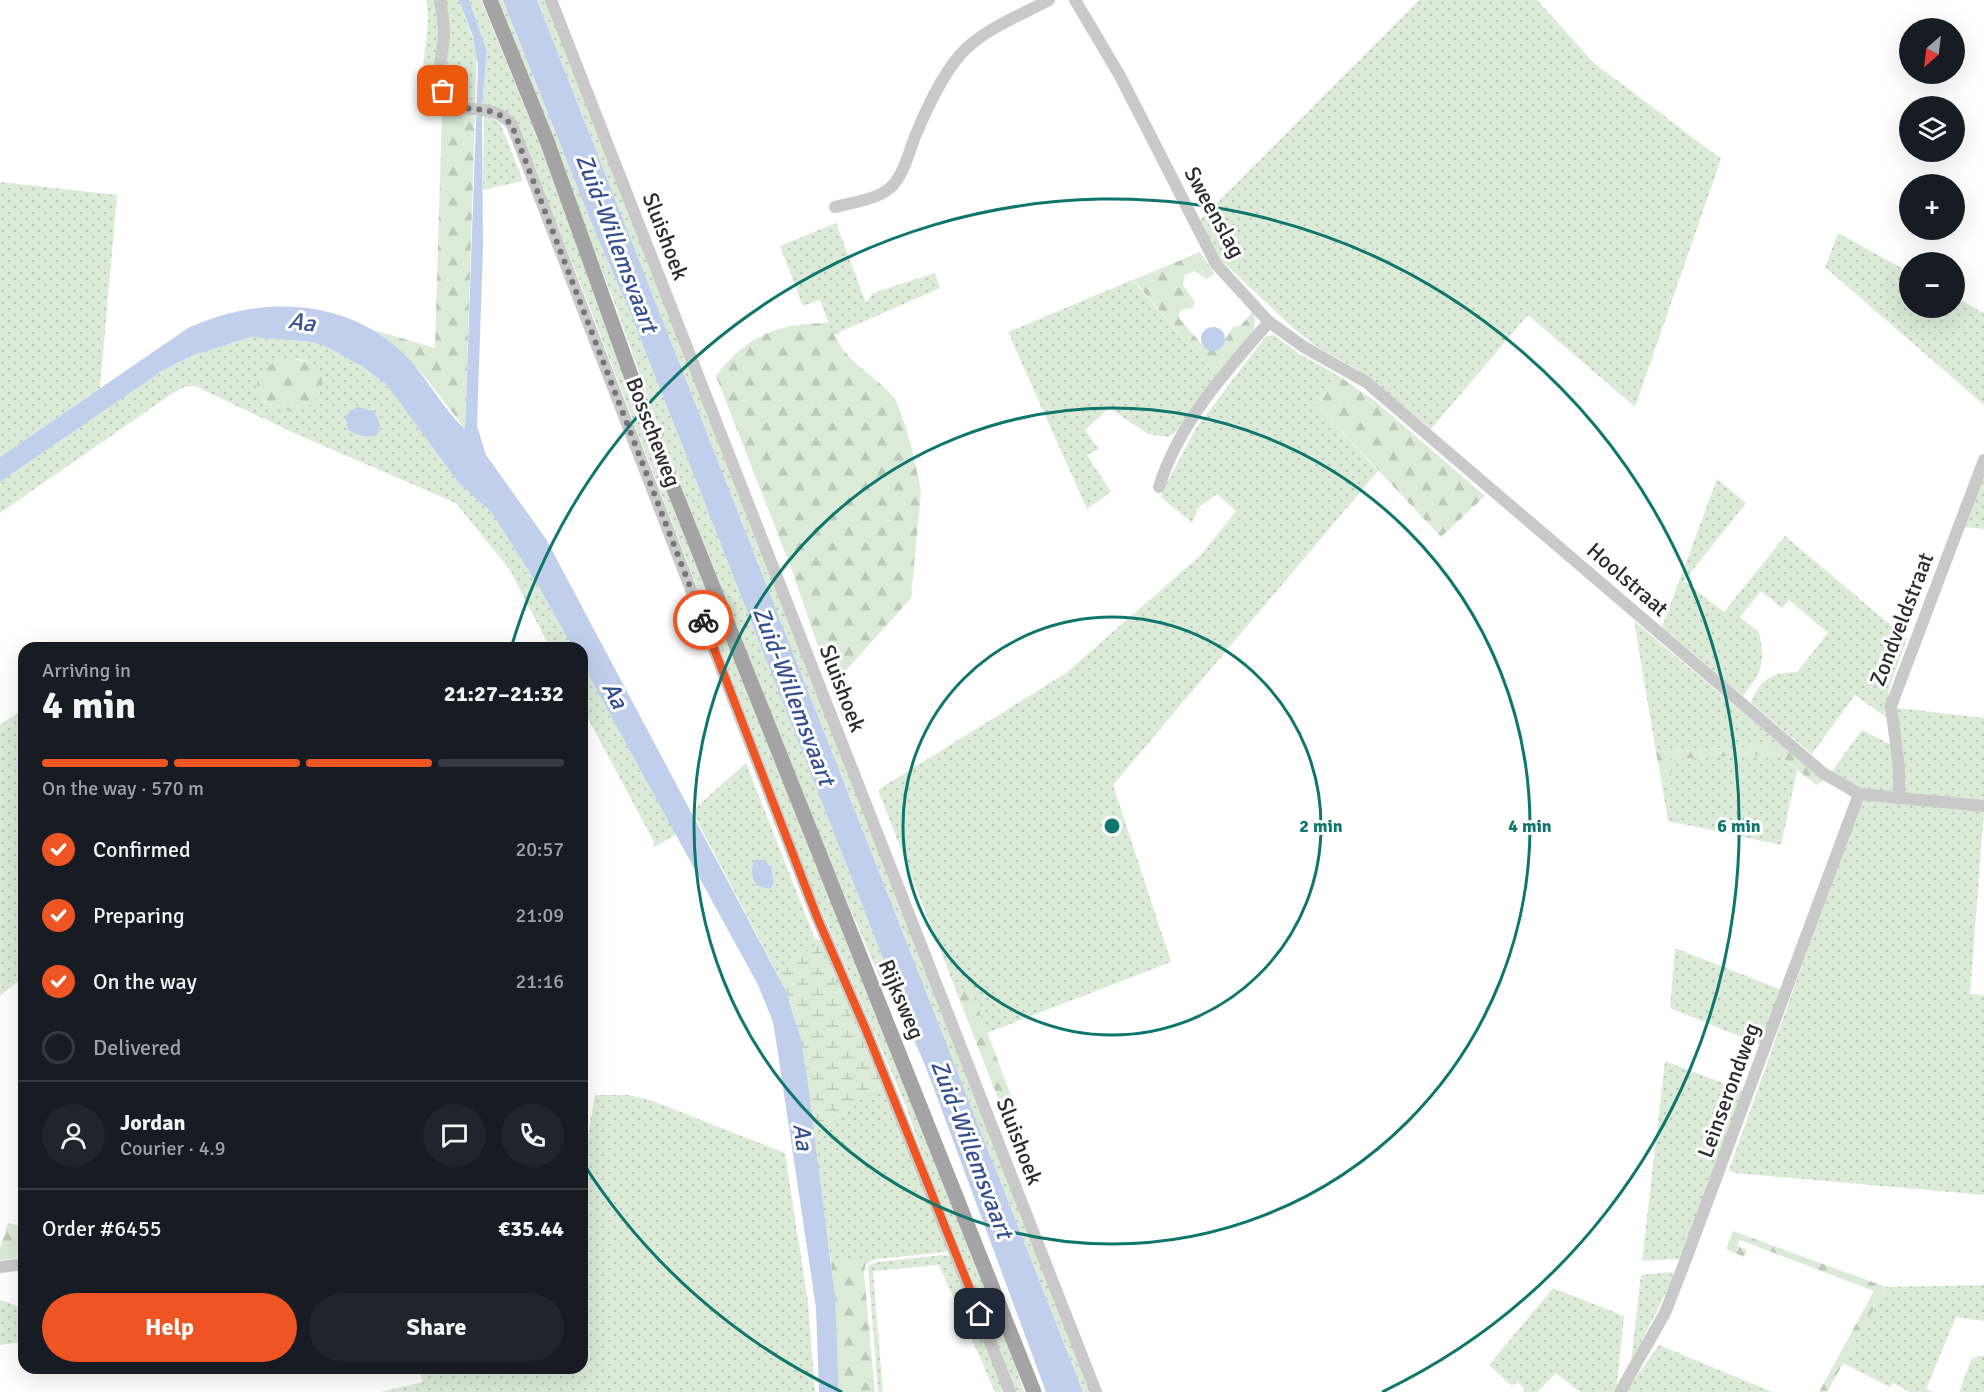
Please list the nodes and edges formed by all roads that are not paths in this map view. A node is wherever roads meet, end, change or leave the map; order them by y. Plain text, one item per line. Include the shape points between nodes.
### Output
1 (440, 0) edge
2 (490, 0) edge
3 (551, 0) edge
4 (1049, 0) edge
5 (1075, 0) edge
6 (835, 207) dead end
7 (1269, 322) junction
8 (1984, 460) edge
9 (1158, 487) dead end
10 (1859, 794) junction
11 (1899, 799) junction
12 (1984, 806) edge
13 (833, 891) joint
14 (817, 917) joint
15 (18, 1265) edge
16 (0, 1267) edge
17 (1010, 1392) edge
18 (1034, 1392) edge
19 (1096, 1392) edge
20 (1620, 1392) edge

1 - 14 street, Bosscheweg via 444,34 438,80 447,98 458,107 504,115 512,126
2 - 13 main road, Bosscheweg via 547,141 652,434
3 - 19 street, Sluishoek
4 - 6 street via 982,36 959,56 944,77 891,187 880,195
5 - 7 street, Sweenslag via 1120,76 1216,264
7 - 9 street via 1219,379 1175,446
7 - 10 street, Hoolstraat via 1365,382 1823,774
8 - 11 street, Zondveldstraat via 1891,706
10 - 11 street, Hoolstraat
10 - 20 street, Leinserondweg via 1665,1313
11 - 12 street, Hoolstraat
13 - 18 main road, Rijksweg
14 - 17 street, Rijksweg via 889,1085
15 - 16 street

